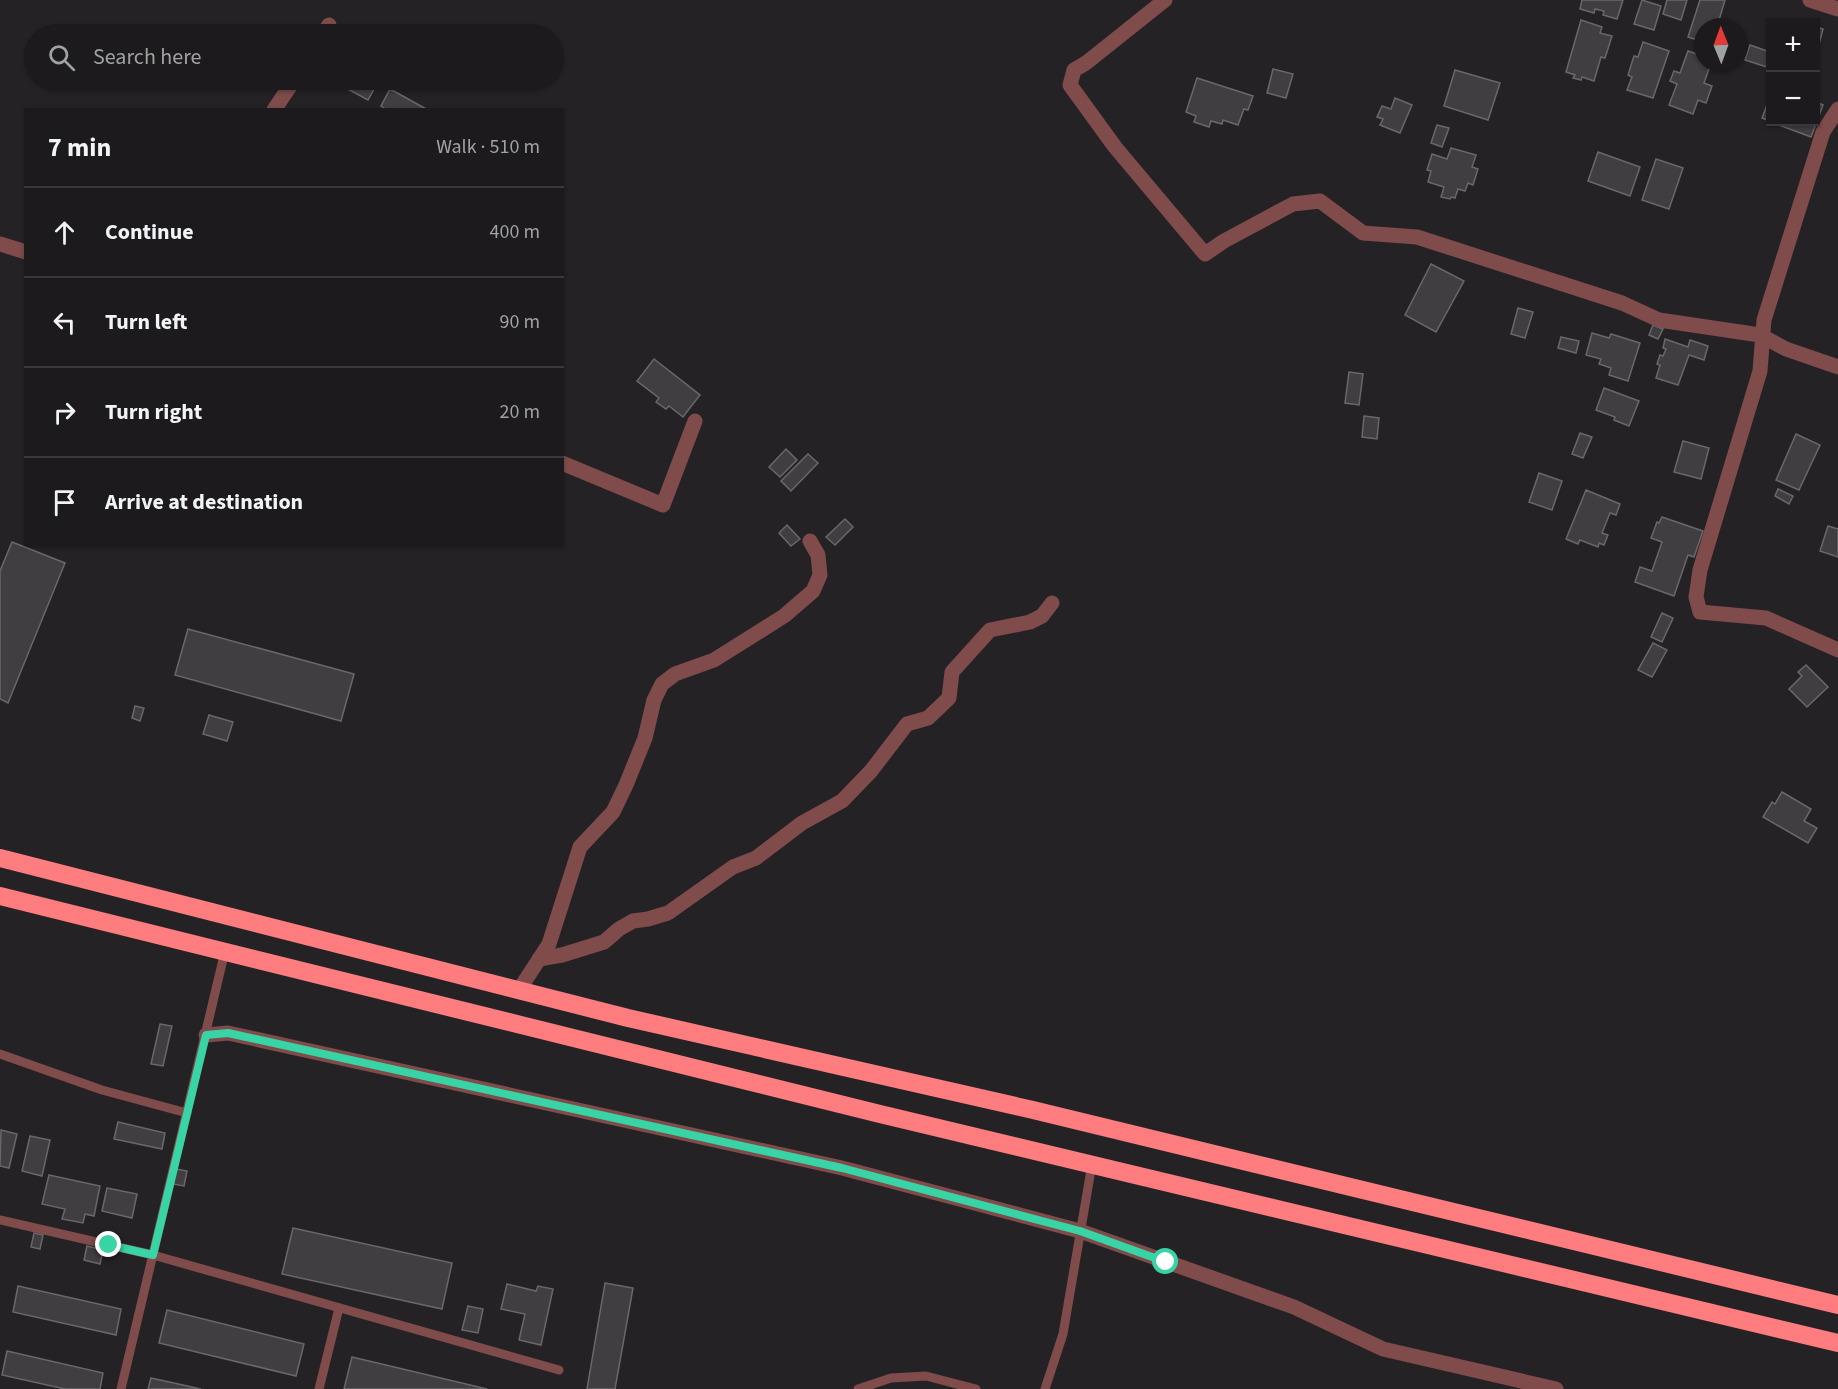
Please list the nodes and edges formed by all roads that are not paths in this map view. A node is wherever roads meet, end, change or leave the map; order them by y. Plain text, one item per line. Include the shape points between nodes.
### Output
1 (1165, 0) edge
2 (1810, 0) edge
3 (1838, 9) edge
4 (287, 90) edge
5 (275, 108) edge
6 (1838, 109) edge
7 (0, 244) edge
8 (24, 251) edge
9 (1763, 337) junction
10 (1838, 367) edge
11 (695, 421) dead end
12 (564, 464) edge
13 (810, 541) dead end
14 (1052, 603) dead end
15 (1838, 650) edge
16 (0, 858) edge
17 (0, 896) edge
18 (225, 951) junction
19 (539, 959) junction
20 (519, 990) junction
21 (206, 1035) junction
22 (0, 1054) edge
23 (187, 1113) junction
24 (1092, 1164) junction
25 (0, 1220) edge
26 (1080, 1231) junction
27 (153, 1255) junction
28 (1838, 1305) edge
29 (339, 1308) junction
30 (1838, 1343) edge
31 (559, 1370) dead end
32 (121, 1389) edge
33 (319, 1389) edge
34 (858, 1389) edge
35 (976, 1389) edge
36 (1045, 1389) edge
37 (1556, 1389) edge

1 - 9 street via 1074,70 1070,85 1115,147 1205,254 1293,204 1320,201 1363,232 1417,237 1622,303 1659,320
2 - 3 street
4 - 5 street
6 - 9 street via 1823,132 1764,321
7 - 8 street
9 - 10 street
9 - 15 street via 1760,371 1700,570 1696,597 1700,612 1766,618
11 - 12 street via 663,505
13 - 19 street via 818,555 820,575 813,591 784,616 714,660 675,674 662,684 645,738 614,812 580,847 549,944
14 - 19 street via 1042,616 1030,622 990,630 952,672 949,698 928,718 907,724 842,801 802,823 756,858 733,867 668,913 633,921 604,942
16 - 20 highway
17 - 18 highway
18 - 21 lane
18 - 24 highway
19 - 20 street
20 - 28 highway
21 - 23 lane
21 - 26 street via 228,1033 842,1168
22 - 23 lane via 102,1090
23 - 27 lane
24 - 26 lane
24 - 30 highway
25 - 27 lane
26 - 36 lane via 1063,1334
26 - 37 street via 1294,1307 1383,1349
27 - 29 lane
27 - 32 lane
29 - 31 lane
29 - 33 lane
34 - 35 lane via 891,1378 926,1376

